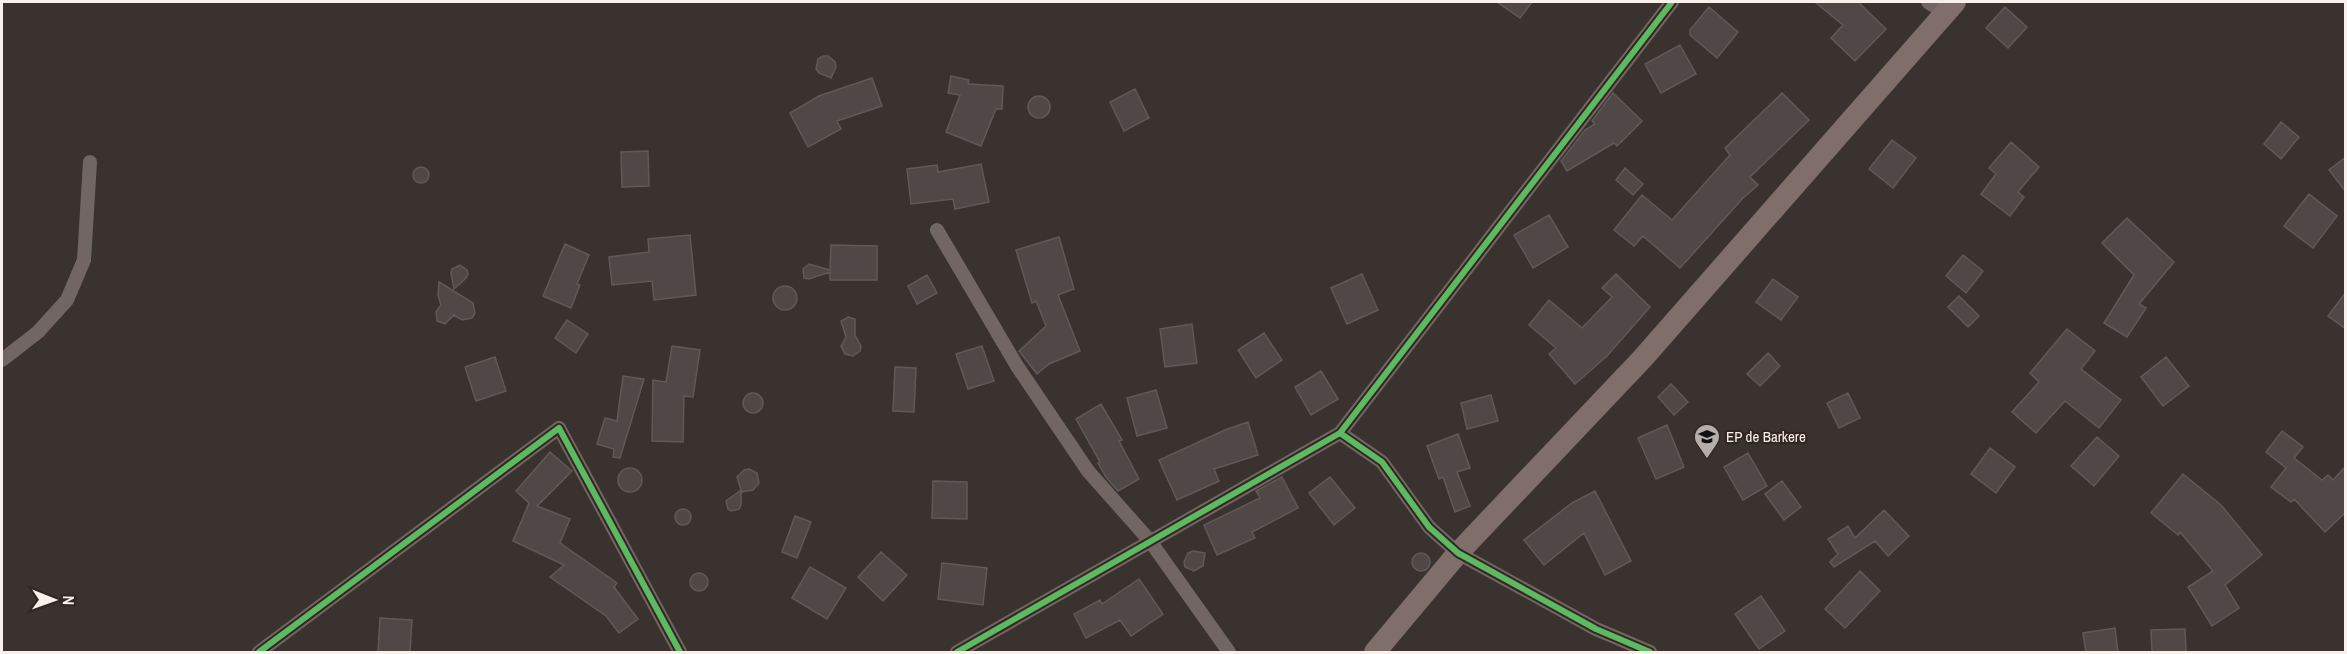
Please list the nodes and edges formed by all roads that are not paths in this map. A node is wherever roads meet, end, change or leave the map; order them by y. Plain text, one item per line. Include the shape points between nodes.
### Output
1 (1672, 2) edge
2 (1943, 5) edge
3 (90, 162) dead end
4 (937, 230) dead end
5 (2, 360) edge
6 (1340, 433) junction
7 (1150, 542) junction
8 (1458, 553) junction
9 (259, 652) edge
10 (680, 652) edge
11 (957, 652) edge
12 (1229, 652) edge
13 (1375, 652) edge
14 (1650, 652) edge

1 - 6 street
2 - 8 main road via 1643,358
3 - 5 street via 84,260 67,300 38,332
4 - 7 street via 1017,366 1088,471
6 - 7 street
6 - 8 street via 1382,462 1429,527
7 - 11 street
7 - 12 street
8 - 13 main road
8 - 14 street via 1596,629
9 - 10 street via 559,428

